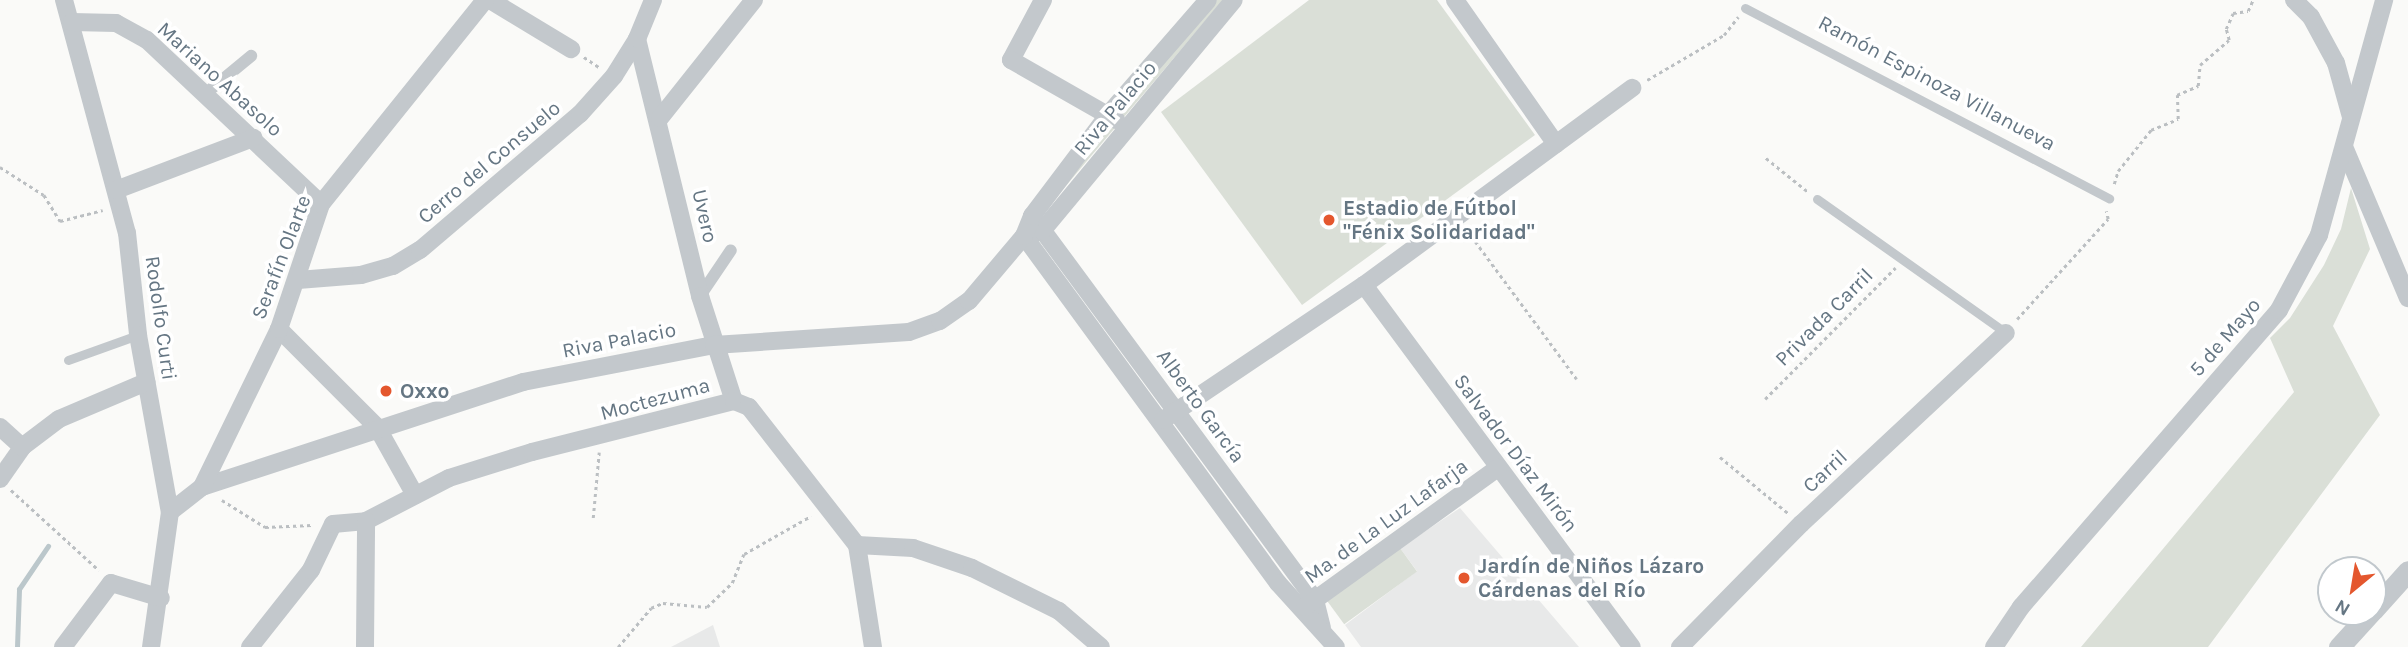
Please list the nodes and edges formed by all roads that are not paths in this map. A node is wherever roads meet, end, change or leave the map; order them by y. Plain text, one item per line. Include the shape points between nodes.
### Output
1 (64, 0) edge
2 (485, 0) edge
3 (490, 0) edge
4 (653, 0) edge
5 (754, 0) edge
6 (1044, 0) edge
7 (1208, 0) edge
8 (1234, 0) edge
9 (1455, 0) edge
10 (2294, 0) edge
11 (2384, 0) edge
12 (1745, 8) road end
13 (72, 22) junction
14 (637, 39) junction
15 (571, 49) road end
16 (251, 56) dead end
17 (1632, 88) road end
18 (205, 94) junction
19 (1108, 115) junction
20 (660, 118) junction
21 (2352, 120) junction
22 (1128, 127) junction
23 (253, 138) junction
24 (1556, 144) junction
25 (2345, 149) junction
26 (116, 190) junction
27 (2109, 198) road end
28 (1817, 199) road end
29 (321, 204) junction
30 (1033, 228) junction
31 (731, 250) dead end
32 (298, 279) junction
33 (1364, 285) junction
34 (700, 296) junction
35 (2408, 298) edge
36 (279, 329) junction
37 (2006, 333) joint
38 (138, 335) junction
39 (714, 345) junction
40 (68, 360) dead end
41 (146, 382) junction
42 (734, 401) junction
43 (1170, 416) junction
44 (377, 427) junction
45 (0, 428) edge
46 (22, 447) junction
47 (1498, 468) junction
48 (5, 484) edge
49 (202, 487) junction
50 (415, 495) junction
51 (170, 512) junction
52 (366, 521) junction
53 (857, 545) junction
54 (2408, 571) edge
55 (2387, 594) edge
56 (160, 598) junction
57 (1308, 606) junction
58 (2358, 626) edge
59 (62, 647) edge
60 (151, 647) edge
61 (250, 647) edge
62 (365, 647) edge
63 (873, 647) edge
64 (1101, 647) edge
65 (1336, 647) edge
66 (1632, 647) edge
67 (1680, 647) edge
68 (1994, 647) edge
69 (2339, 647) edge

1 - 13 street, Rodolfo Curti
2 - 29 street, Serafín Olarte
3 - 15 street
4 - 14 street, Cerro del Consuelo
5 - 20 street
6 - 19 street via 1011,60
7 - 19 street, Riva Palacio
8 - 22 street, Riva Palacio
9 - 24 street
10 - 21 street via 2311,17 2336,63
11 - 21 street, 5 de Mayo
12 - 27 lane, Ramón Espinoza Villanueva
13 - 18 street, Mariano Abasolo via 116,23 147,40
13 - 26 street, Rodolfo Curti
14 - 20 street, Uvero
14 - 32 street, Cerro del Consuelo via 614,76 530,160 420,250 393,266 361,275
16 - 18 street
17 - 24 street
18 - 23 street, Mariano Abasolo
19 - 22 street
19 - 30 street, Riva Palacio
20 - 34 street, Uvero
21 - 25 street, 5 de Mayo
22 - 30 street, Riva Palacio
23 - 26 street
23 - 29 street, Mariano Abasolo
24 - 33 street
25 - 35 street
25 - 68 street, 5 de Mayo via 2319,235 2279,310 2021,607
26 - 38 street, Rodolfo Curti via 127,233
28 - 37 lane
29 - 32 street, Serafín Olarte
30 - 39 street, Riva Palacio via 969,301 940,321 909,332
30 - 43 street, Alberto García
31 - 34 street
32 - 36 street, Serafín Olarte
33 - 43 street
33 - 47 street, Salvador Díaz Mirón
34 - 39 street, Uvero
36 - 44 street
36 - 49 street, Serafín Olarte
37 - 67 street, Carril via 1801,524
38 - 40 lane
38 - 41 street, Rodolfo Curti
39 - 42 street, Uvero
39 - 44 street, Riva Palacio via 523,382
41 - 46 street via 59,419
41 - 51 street, Rodolfo Curti
42 - 50 street, Moctezuma via 531,453 449,478
42 - 53 street, Moctezuma via 749,407
43 - 57 street, Alberto García
44 - 49 street, Riva Palacio
44 - 50 street
45 - 46 street
46 - 48 street
47 - 57 street, Ma. de La Luz Lafarja
47 - 66 street, Salvador Díaz Mirón
49 - 51 street, Serafín Olarte
50 - 52 street, Moctezuma
51 - 56 street, Rodolfo Curti
52 - 61 street, Moctezuma via 333,524 312,570
52 - 62 street
53 - 63 street
53 - 64 street via 913,548 972,568 1059,611
54 - 55 street
56 - 59 street via 111,583
56 - 60 street, Rodolfo Curti
57 - 65 street, Alberto García
58 - 69 street

